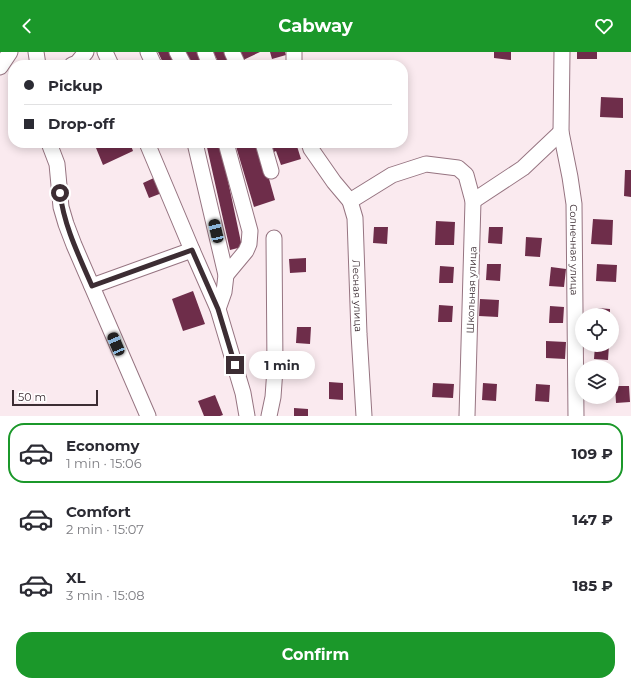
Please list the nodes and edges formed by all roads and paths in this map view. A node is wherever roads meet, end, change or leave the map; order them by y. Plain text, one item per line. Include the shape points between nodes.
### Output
1 (10, 52) edge
2 (86, 52) edge
3 (562, 52) edge
4 (79, 60) edge
5 (0, 67) edge
6 (561, 132) junction
7 (51, 148) edge
8 (149, 148) edge
9 (196, 148) edge
10 (227, 148) edge
11 (264, 148) edge
12 (311, 148) edge
13 (271, 171) dead end
14 (350, 201) junction
15 (473, 201) junction
16 (274, 238) dead end
17 (192, 250) junction
18 (226, 275) junction
19 (92, 286) junction
20 (218, 309) junction
21 (148, 416) edge
22 (247, 416) edge
23 (269, 416) edge
24 (364, 416) edge
25 (467, 416) edge
26 (576, 416) edge

1 - 5 street
2 - 4 street
3 - 6 street, Солнечная улица
6 - 15 street via 523,168
6 - 26 street, Солнечная улица via 574,204
7 - 19 street via 57,164 66,224
8 - 17 street
9 - 18 street
10 - 18 street via 250,231 246,251
11 - 13 street
12 - 14 street, Лесная улица
14 - 15 street, Школьная улица via 392,175 426,164 458,168 466,176
14 - 24 street, Лесная улица via 355,218
15 - 25 street, Школьная улица
16 - 23 street via 275,369
17 - 19 street
17 - 20 street
18 - 20 street
19 - 21 street
20 - 22 street via 243,393

